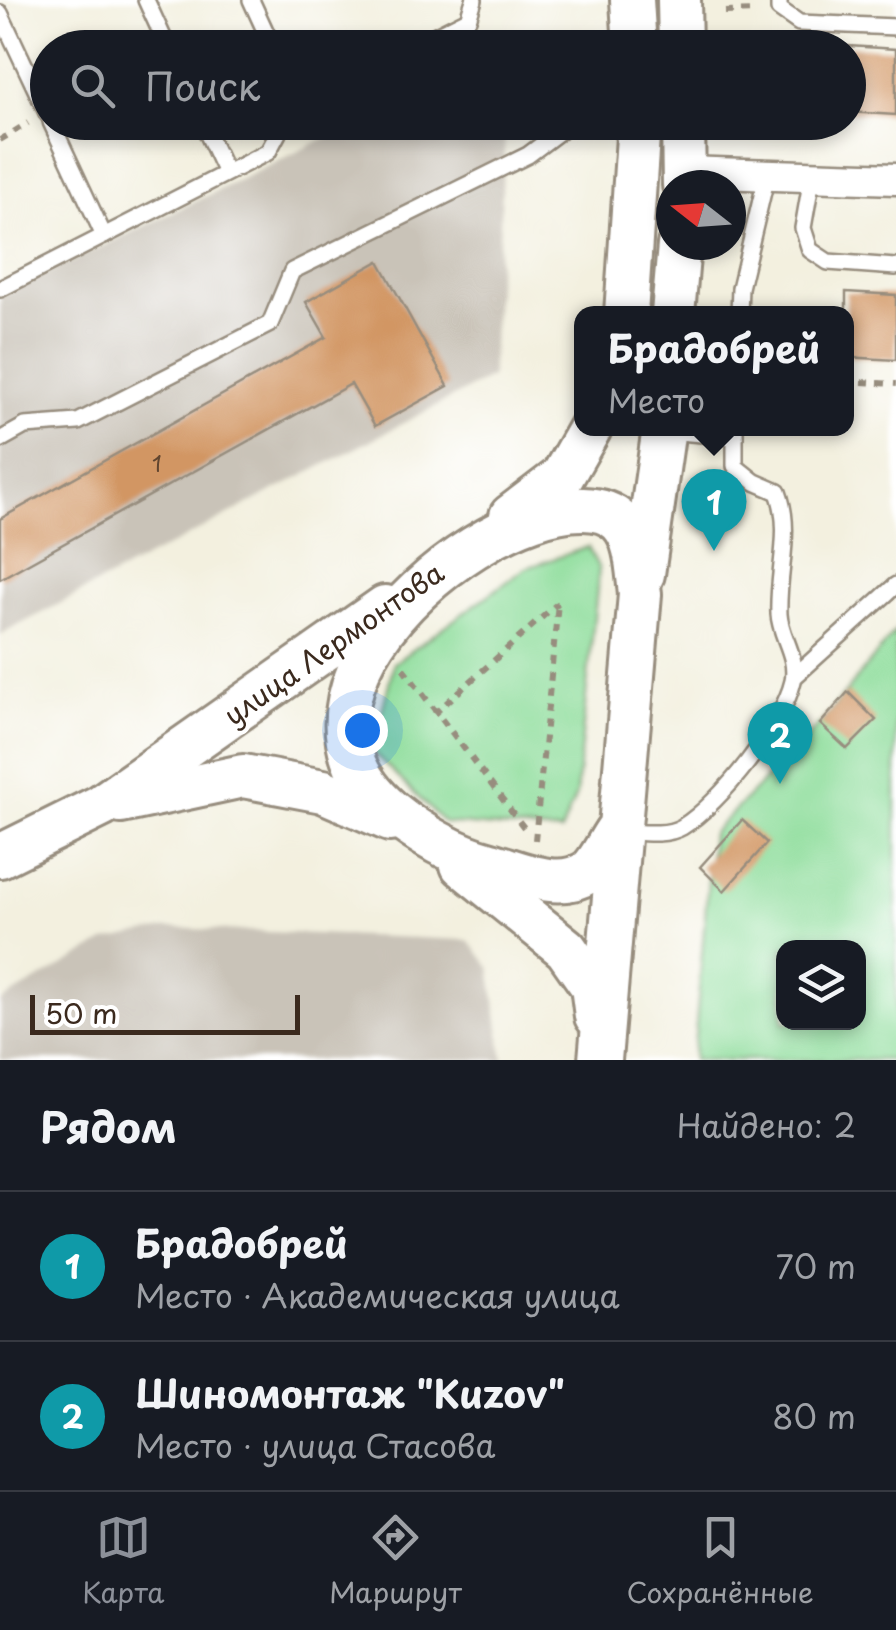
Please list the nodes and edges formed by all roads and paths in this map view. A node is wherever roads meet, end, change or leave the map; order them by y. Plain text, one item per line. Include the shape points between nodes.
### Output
1 (146, 0) edge
2 (250, 0) edge
3 (474, 0) edge
4 (632, 0) edge
5 (678, 0) edge
6 (779, 0) edge
7 (0, 13) edge
8 (896, 28) edge
9 (160, 30) edge
10 (264, 30) edge
11 (446, 30) edge
12 (634, 30) edge
13 (679, 30) edge
14 (30, 77) edge
15 (59, 140) edge
16 (210, 140) edge
17 (274, 140) edge
18 (549, 140) edge
19 (638, 140) edge
20 (683, 140) edge
21 (684, 170) edge
22 (226, 173) junction
23 (767, 175) junction
24 (746, 176) edge
25 (812, 177) junction
26 (896, 179) edge
27 (104, 236) junction
28 (678, 260) edge
29 (896, 266) edge
30 (0, 288) edge
31 (627, 306) edge
32 (675, 306) edge
33 (739, 306) edge
34 (854, 381) edge
35 (896, 384) edge
36 (585, 436) edge
37 (663, 436) edge
38 (735, 436) edge
39 (0, 440) edge
40 (464, 552) junction
41 (896, 585) edge
42 (640, 594) junction
43 (396, 658) dead end
44 (794, 677) junction
45 (434, 714) junction
46 (101, 806) junction
47 (414, 830) junction
48 (617, 830) junction
49 (0, 856) edge
50 (600, 1058) edge

1 - 9 lane
2 - 10 lane
3 - 11 lane via 468,19
4 - 12 main road
5 - 13 main road
6 - 8 lane via 779,9 798,23
7 - 14 lane
15 - 27 lane
16 - 22 lane
17 - 22 lane via 268,152
18 - 39 lane via 292,271 270,324 78,422 25,426
19 - 31 main road
20 - 21 main road
22 - 27 lane
23 - 24 street
23 - 25 street
23 - 33 lane
25 - 26 street
25 - 29 lane via 803,228 810,250 828,262
27 - 30 lane
28 - 32 main road
34 - 35 path
36 - 40 main road, улица Лермонтова via 562,477
37 - 42 main road
38 - 44 lane via 735,466 778,492 788,517 779,617
40 - 42 main road via 551,512 574,506 598,510 620,522 632,543
40 - 46 main road, улица Лермонтова
40 - 47 main road via 394,613 362,658 348,703 348,749 371,794
41 - 44 lane
42 - 48 main road
43 - 45 path
44 - 48 lane via 782,711 710,803 679,829
45 - 45 path via 544,615 558,602 535,842
46 - 47 main road, улица Лермонтова via 243,776 323,791
46 - 49 main road, улица Лермонтова
47 - 48 main road via 482,862 558,882 587,873
47 - 50 main road, улица Лермонтова via 566,949 592,986
48 - 50 main road

